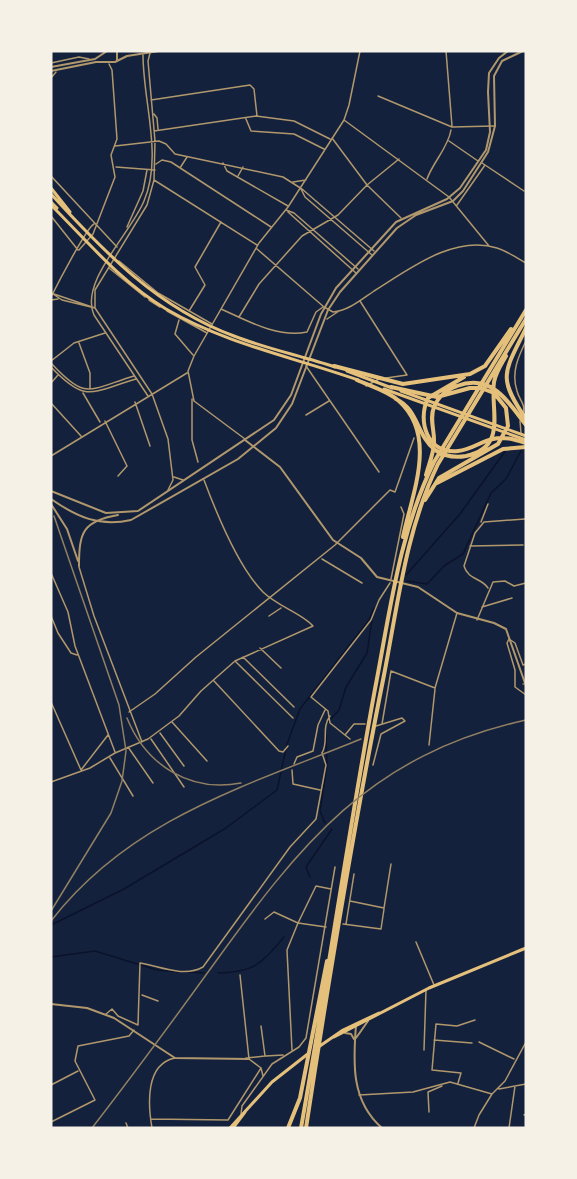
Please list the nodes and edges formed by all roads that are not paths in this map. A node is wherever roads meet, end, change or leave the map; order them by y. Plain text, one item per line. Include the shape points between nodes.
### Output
1 (118, 51) edge
2 (132, 51) edge
3 (159, 51) edge
4 (360, 51) edge
5 (446, 51) edge
6 (508, 51) edge
7 (523, 51) edge
8 (106, 52) edge
9 (150, 53) junction
10 (143, 54) junction
11 (107, 61) junction
12 (115, 62) junction
13 (51, 67) edge
14 (58, 70) junction
15 (112, 70) junction
16 (51, 78) edge
17 (378, 96) dead end
18 (151, 100) junction
19 (153, 113) junction
20 (256, 116) junction
21 (246, 118) junction
22 (344, 120) junction
23 (491, 126) junction
24 (495, 126) junction
25 (452, 129) junction
26 (154, 130) junction
27 (158, 130) junction
28 (331, 139) junction
29 (155, 141) junction
30 (449, 141) junction
31 (151, 142) junction
32 (116, 146) junction
33 (325, 150) junction
34 (187, 157) junction
35 (399, 159) junction
36 (223, 163) junction
37 (482, 163) junction
38 (155, 165) junction
39 (115, 167) junction
40 (243, 167) junction
41 (179, 168) junction
42 (147, 170) junction
43 (154, 170) junction
44 (51, 176) edge
45 (151, 177) junction
46 (237, 177) junction
47 (154, 180) junction
48 (307, 180) junction
49 (426, 180) junction
50 (293, 182) junction
51 (367, 185) junction
52 (51, 188) edge
53 (301, 188) junction
54 (524, 191) dead end
55 (51, 194) edge
56 (449, 197) junction
57 (453, 201) junction
58 (51, 204) edge
59 (457, 206) junction
60 (288, 207) junction
61 (287, 211) junction
62 (51, 216) edge
63 (335, 217) junction
64 (401, 218) junction
65 (331, 219) junction
66 (75, 221) junction
67 (221, 222) junction
68 (95, 224) junction
69 (272, 228) junction
70 (313, 229) junction
71 (128, 230) junction
72 (308, 231) junction
73 (490, 246) junction
74 (117, 247) junction
75 (257, 247) junction
76 (371, 249) junction
77 (79, 250) junction
78 (120, 250) junction
79 (368, 252) junction
80 (375, 252) junction
81 (372, 255) junction
82 (115, 258) junction
83 (526, 263) edge
84 (276, 265) junction
85 (109, 267) junction
86 (355, 267) junction
87 (352, 270) junction
88 (358, 270) junction
89 (356, 273) junction
90 (51, 296) edge
91 (62, 300) junction
92 (360, 300) junction
93 (90, 305) junction
94 (324, 307) junction
95 (96, 308) junction
96 (92, 309) junction
97 (221, 309) junction
98 (328, 310) junction
99 (526, 310) edge
100 (188, 311) junction
101 (339, 311) junction
102 (239, 317) junction
103 (180, 319) junction
104 (327, 319) dead end
105 (526, 319) edge
106 (213, 324) junction
107 (526, 328) edge
108 (106, 333) junction
109 (207, 333) junction
110 (516, 335) junction
111 (526, 340) edge
112 (78, 342) junction
113 (194, 356) junction
114 (51, 362) edge
115 (306, 366) junction
116 (334, 366) junction
117 (51, 367) edge
118 (188, 372) junction
119 (58, 374) junction
120 (471, 374) junction
121 (136, 376) junction
122 (357, 380) junction
123 (51, 383) edge
124 (366, 386) dead end
125 (391, 387) junction
126 (90, 389) junction
127 (83, 392) junction
128 (152, 394) junction
129 (148, 396) junction
130 (192, 399) junction
131 (396, 399) junction
132 (330, 400) junction
133 (135, 402) junction
134 (51, 403) edge
135 (306, 415) dead end
136 (526, 419) edge
137 (105, 421) junction
138 (101, 423) junction
139 (526, 426) edge
140 (81, 436) junction
141 (414, 438) dead end
142 (245, 440) junction
143 (526, 441) edge
144 (150, 446) dead end
145 (255, 447) junction
146 (51, 456) edge
147 (198, 462) dead end
148 (379, 472) dead end
149 (172, 473) junction
150 (118, 476) dead end
151 (203, 479) junction
152 (183, 480) junction
153 (423, 484) junction
154 (432, 488) junction
155 (51, 491) edge
156 (168, 491) junction
157 (51, 500) edge
158 (51, 504) edge
159 (488, 504) dead end
160 (401, 507) dead end
161 (125, 514) junction
162 (525, 519) edge
163 (481, 523) junction
164 (413, 531) junction
165 (337, 544) junction
166 (523, 545) dead end
167 (469, 546) junction
168 (320, 558) junction
169 (400, 560) junction
170 (79, 566) junction
171 (51, 573) edge
172 (390, 581) junction
173 (362, 583) dead end
174 (526, 583) edge
175 (488, 588) junction
176 (270, 598) junction
177 (512, 598) dead end
178 (482, 607) junction
179 (281, 608) junction
180 (457, 613) junction
181 (51, 615) edge
182 (269, 616) dead end
183 (477, 620) junction
184 (510, 638) junction
185 (260, 648) junction
186 (78, 654) junction
187 (243, 657) junction
188 (235, 661) junction
189 (526, 664) edge
190 (281, 668) dead end
191 (213, 681) junction
192 (526, 686) edge
193 (435, 688) junction
194 (526, 695) edge
195 (51, 702) edge
196 (294, 707) dead end
197 (325, 709) junction
198 (129, 712) junction
199 (330, 717) junction
200 (293, 718) dead end
201 (171, 722) junction
202 (365, 724) dead end
203 (382, 724) junction
204 (376, 726) dead end
205 (159, 732) junction
206 (317, 732) junction
207 (324, 733) junction
208 (109, 735) junction
209 (345, 735) junction
210 (150, 738) junction
211 (350, 738) dead end
212 (142, 742) junction
213 (429, 745) dead end
214 (286, 746) dead end
215 (128, 747) junction
216 (115, 753) junction
217 (109, 756) junction
218 (207, 761) dead end
219 (294, 764) dead end
220 (373, 765) dead end
221 (184, 766) dead end
222 (81, 770) junction
223 (292, 770) dead end
224 (51, 782) edge
225 (153, 783) dead end
226 (184, 787) dead end
227 (321, 790) junction
228 (132, 795) dead end
229 (391, 864) dead end
230 (335, 867) dead end
231 (354, 874) dead end
232 (332, 889) junction
233 (350, 901) junction
234 (384, 908) junction
235 (266, 919) dead end
236 (327, 921) junction
237 (298, 922) junction
238 (333, 922) dead end
239 (326, 927) junction
240 (416, 942) dead end
241 (526, 948) edge
242 (329, 955) junction
243 (240, 975) dead end
244 (434, 986) junction
245 (426, 989) junction
246 (140, 994) junction
247 (158, 1001) dead end
248 (51, 1004) edge
249 (381, 1013) junction
250 (106, 1015) junction
251 (370, 1019) junction
252 (475, 1020) dead end
253 (356, 1024) junction
254 (261, 1026) dead end
255 (134, 1030) junction
256 (343, 1033) junction
257 (358, 1033) junction
258 (334, 1037) junction
259 (356, 1040) junction
260 (434, 1040) junction
261 (479, 1042) dead end
262 (526, 1042) edge
263 (472, 1043) dead end
264 (424, 1050) dead end
265 (292, 1052) junction
266 (284, 1055) junction
267 (265, 1056) junction
268 (175, 1058) junction
269 (248, 1058) junction
270 (514, 1060) junction
271 (261, 1068) junction
272 (79, 1071) junction
273 (263, 1077) junction
274 (458, 1083) junction
275 (445, 1084) junction
276 (526, 1084) edge
277 (51, 1085) edge
278 (515, 1086) junction
279 (498, 1090) junction
280 (492, 1094) junction
281 (359, 1095) junction
282 (248, 1099) junction
283 (250, 1106) junction
284 (246, 1110) junction
285 (429, 1112) dead end
286 (241, 1114) junction
287 (150, 1119) junction
288 (51, 1122) edge
289 (126, 1123) dead end
290 (128, 1128) edge
291 (152, 1128) edge
292 (232, 1128) edge
293 (288, 1128) edge
294 (301, 1128) edge
295 (306, 1128) edge
296 (382, 1128) edge
297 (474, 1128) edge
298 (509, 1128) edge

1 - 2 street
1 - 12 street
3 - 9 street
4 - 22 street
5 - 25 street
6 - 23 street via 489,73
7 - 24 street via 508,57 495,71
8 - 11 street
8 - 13 street
9 - 10 street
9 - 18 street
10 - 12 street
10 - 31 street
11 - 12 street
11 - 14 street
11 - 15 street
12 - 15 street
13 - 14 street
14 - 16 street
15 - 32 street
17 - 25 street
18 - 19 street
18 - 20 street via 250,85 254,89
19 - 26 street
19 - 27 street
20 - 21 street
20 - 28 street via 296,122
21 - 27 street
21 - 33 street via 250,131 294,134
22 - 28 street
22 - 35 street
23 - 24 street
23 - 25 street
23 - 37 street
24 - 37 street via 491,147
25 - 30 street
26 - 27 street
26 - 29 street
28 - 33 street
28 - 51 street
29 - 31 street
29 - 34 street
29 - 38 street
30 - 37 street
30 - 49 street
31 - 32 street
31 - 43 street
32 - 39 street via 111,155
33 - 48 street
34 - 36 street
34 - 41 street
35 - 49 street
35 - 51 street
36 - 40 street
36 - 46 street
37 - 54 street
37 - 56 street
37 - 57 street
37 - 59 street
38 - 41 street via 164,160
38 - 43 street
39 - 42 street
39 - 68 street via 111,192
40 - 46 street
40 - 50 street
41 - 69 street
42 - 43 street
42 - 71 street via 146,183 127,222
43 - 45 street
43 - 47 street
44 - 68 street
45 - 47 street
45 - 71 street via 143,203
46 - 60 street
47 - 67 street
47 - 78 street via 147,205
48 - 50 street
48 - 53 street
49 - 56 street
50 - 53 street
51 - 63 street
51 - 64 street
52 - 66 main road
53 - 60 street
53 - 63 street
53 - 65 street via 305,197
55 - 66 main road
56 - 57 street
56 - 64 street
57 - 59 street
57 - 80 street via 408,220
58 - 122 main road via 114,268 165,308 244,345
59 - 73 street
60 - 61 street
61 - 69 street
61 - 70 street
61 - 72 street
62 - 77 street
63 - 65 street
63 - 76 street
64 - 76 street
65 - 70 street
65 - 79 street
66 - 116 main road via 126,272 182,312 234,337
67 - 75 street
67 - 100 street via 195,267 205,285
68 - 74 street
68 - 77 street
68 - 77 street via 88,228
69 - 75 street
70 - 72 street
70 - 86 street
71 - 74 street
72 - 84 street
72 - 87 street
73 - 83 street
73 - 92 street via 438,254
74 - 78 street
74 - 93 street via 93,287
75 - 84 street
75 - 97 street
76 - 79 street
76 - 80 street
77 - 90 street
78 - 82 street
79 - 81 street
79 - 86 street
80 - 81 street
81 - 88 street
82 - 85 street
82 - 100 street
84 - 94 street
84 - 102 street
85 - 95 street via 95,290
85 - 103 street
86 - 87 street
86 - 88 street
87 - 89 street
87 - 94 street
88 - 89 street
89 - 98 street
90 - 91 street
90 - 91 street
90 - 93 street
91 - 96 street
92 - 101 street
92 - 124 street via 407,375 379,379
93 - 95 street
93 - 96 street
94 - 98 street
94 - 102 street via 317,310 304,333 275,331
94 - 142 street via 288,401 274,420
95 - 96 street
95 - 121 street
96 - 108 street
97 - 102 street
97 - 106 street
98 - 101 street
98 - 115 street
99 - 120 highway via 485,366
99 - 153 highway
100 - 106 street
101 - 104 street
103 - 109 street
103 - 113 street via 176,334
105 - 110 highway
106 - 109 street
107 - 136 highway via 508,367 506,385
108 - 112 street
108 - 121 street
109 - 113 street
110 - 131 highway via 495,378 495,426 485,446 467,456 441,453 426,441 409,408
110 - 164 highway via 438,464
111 - 143 street via 514,377 525,408 520,431
112 - 114 street
112 - 126 street via 90,373
113 - 118 street
114 - 126 street via 74,386
115 - 132 street
115 - 145 street via 288,411
116 - 120 highway via 397,383
116 - 125 main road
117 - 119 street
118 - 128 street
118 - 130 street
119 - 123 street
119 - 127 street
120 - 143 highway via 428,398 422,418 428,436 438,446 453,451 494,438
121 - 126 street
121 - 127 street
121 - 128 street
121 - 129 street
122 - 131 highway
122 - 143 main road
125 - 143 main road
125 - 154 highway via 436,397 470,388 484,389 503,402 508,420 498,444 448,471
127 - 138 street
128 - 129 street
128 - 149 street via 168,439
129 - 133 street
130 - 142 street
130 - 147 street via 192,440
131 - 169 highway via 409,414 420,438 421,454
132 - 135 street
132 - 148 street
133 - 137 street
133 - 144 street
134 - 140 street
137 - 138 street
137 - 150 street via 127,466
138 - 140 street
139 - 153 highway via 503,395 490,386 473,382 452,388 434,406 434,446
140 - 146 street
141 - 165 street via 395,492 390,490
142 - 145 street
142 - 152 street
143 - 154 highway via 492,454
145 - 151 street
145 - 165 street via 280,467
149 - 152 street
149 - 156 street
151 - 157 street via 140,517 122,522 89,520
151 - 176 street via 232,543 257,585
152 - 156 street
153 - 169 highway
154 - 164 highway
155 - 161 street via 94,510
156 - 161 street via 148,506
158 - 170 street via 67,529
159 - 163 street
160 - 172 street via 404,514
161 - 170 street via 89,525 80,538
162 - 163 street
163 - 167 street
164 - 295 highway via 362,789
165 - 168 street
165 - 172 street via 361,558 378,577
166 - 167 street
167 - 175 street via 465,570
168 - 173 street
168 - 176 street
169 - 242 highway
170 - 198 street
171 - 186 street via 68,612
172 - 180 street via 425,590
172 - 197 street via 371,619 311,696
174 - 175 street via 514,586 496,580
175 - 178 street
176 - 179 street
176 - 198 street
177 - 178 street
178 - 183 street
179 - 182 street
179 - 185 street via 312,624 311,628
180 - 183 street
180 - 193 street
181 - 186 street via 71,653
183 - 184 street via 503,627
184 - 189 street via 523,665
184 - 192 street
184 - 194 street via 507,643 515,670 514,684
185 - 187 street
185 - 190 street
186 - 208 street
187 - 188 street
187 - 196 street
188 - 191 street
188 - 200 street
191 - 201 street
191 - 214 street via 278,749 283,752
193 - 203 street via 391,671
193 - 213 street
195 - 222 street
197 - 199 street
197 - 206 street
198 - 212 street
199 - 207 street
199 - 209 street
201 - 205 street
201 - 218 street
202 - 209 street via 354,724
203 - 204 street
203 - 220 street via 402,718 405,721 381,734
205 - 210 street
205 - 221 street
206 - 207 street
206 - 219 street via 313,751 297,757
207 - 227 street via 322,753 326,763
208 - 216 street
208 - 222 street
209 - 211 street
210 - 212 street
210 - 226 street
212 - 215 street
215 - 216 street
215 - 225 street
216 - 217 street
217 - 222 street
217 - 228 street
222 - 224 street
223 - 227 street via 293,783
227 - 246 street via 316,819 290,847 203,967 170,970 140,964
229 - 234 street
230 - 232 street
231 - 233 street
232 - 236 street
232 - 237 street via 316,886
233 - 234 street
233 - 234 street via 344,924 381,929
235 - 237 street via 274,912
236 - 238 street
236 - 239 street
237 - 239 street
237 - 265 street via 287,950
239 - 265 street via 307,1035
240 - 244 street
241 - 244 main road
242 - 293 highway via 300,1098
242 - 294 highway
243 - 269 street
244 - 245 main road
245 - 249 main road
245 - 264 street
246 - 247 street
246 - 250 street via 137,1026 112,1009
248 - 250 street
249 - 251 main road
249 - 253 main road
250 - 255 street
251 - 253 main road
251 - 257 street
252 - 260 street via 457,1026 436,1024
253 - 256 main road
253 - 257 street
253 - 258 main road
253 - 259 street
254 - 267 street
255 - 268 street
255 - 272 street via 128,1037 78,1046 75,1061
256 - 258 main road
256 - 259 street
257 - 259 street
258 - 283 main road via 277,1076
259 - 281 street
260 - 263 street
260 - 274 street via 432,1070 461,1073
261 - 270 street
262 - 270 street
265 - 266 street
266 - 267 street
266 - 273 street
267 - 269 street
268 - 269 street
268 - 287 street via 165,1060 157,1070 148,1099
269 - 271 street
270 - 279 street
271 - 273 street
271 - 287 street via 228,1119
272 - 277 street
272 - 288 street via 94,1100
273 - 282 street
274 - 275 street
274 - 280 street
275 - 281 street via 413,1092
275 - 285 street via 428,1092
276 - 278 street
278 - 279 street
278 - 298 street
279 - 280 street
280 - 297 street
281 - 296 street
282 - 283 street
282 - 286 street
283 - 284 main road
284 - 286 main road
284 - 292 main road
286 - 292 main road
287 - 291 street
289 - 290 street

